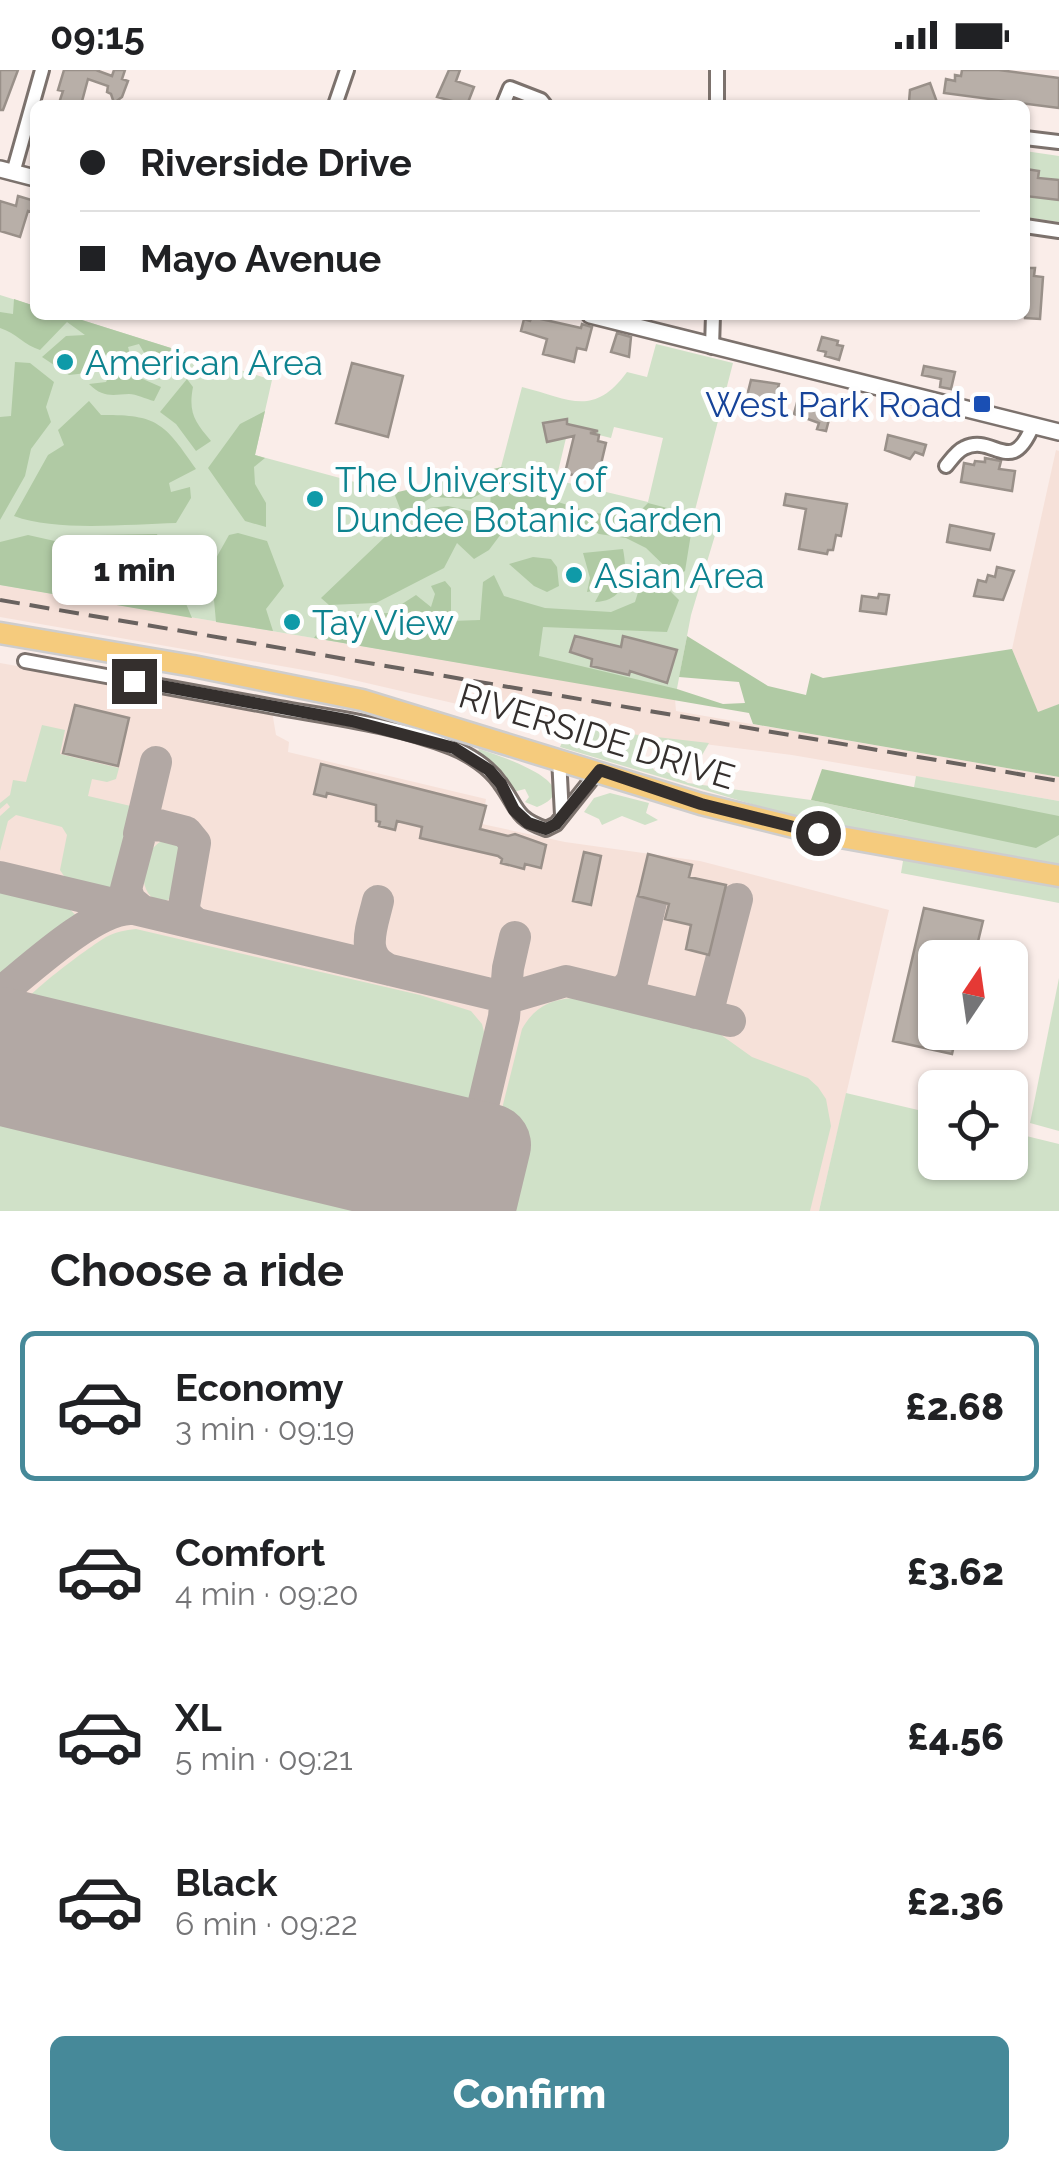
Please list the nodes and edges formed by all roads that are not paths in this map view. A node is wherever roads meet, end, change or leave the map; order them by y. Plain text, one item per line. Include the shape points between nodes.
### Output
1 (42, 70) edge
2 (347, 70) edge
3 (717, 70) edge
4 (31, 100) edge
5 (337, 100) edge
6 (505, 100) edge
7 (541, 100) edge
8 (717, 100) edge
9 (30, 104) edge
10 (1030, 139) edge
11 (1059, 142) edge
12 (6, 171) edge
13 (1030, 227) edge
14 (1059, 231) edge
15 (610, 320) edge
16 (713, 320) edge
17 (712, 346) junction
18 (1035, 426) junction
19 (1059, 432) edge
20 (946, 466) dead end
21 (0, 632) edge
22 (24, 661) dead end
23 (559, 758) junction
24 (600, 770) junction
25 (562, 815) junction
26 (1059, 876) edge

1 - 4 street
2 - 5 street
3 - 8 street
6 - 7 street via 510,88
9 - 12 street
10 - 11 street
13 - 14 street
15 - 17 street
16 - 17 street
17 - 18 street
18 - 19 street
18 - 20 street via 1016,451 970,446
21 - 23 main road, RIVERSIDE DRIVE via 362,700
22 - 25 street via 435,742 489,770 528,823 551,828
23 - 24 main road, RIVERSIDE DRIVE
23 - 25 street
24 - 25 street
24 - 26 main road, RIVERSIDE DRIVE via 818,833

